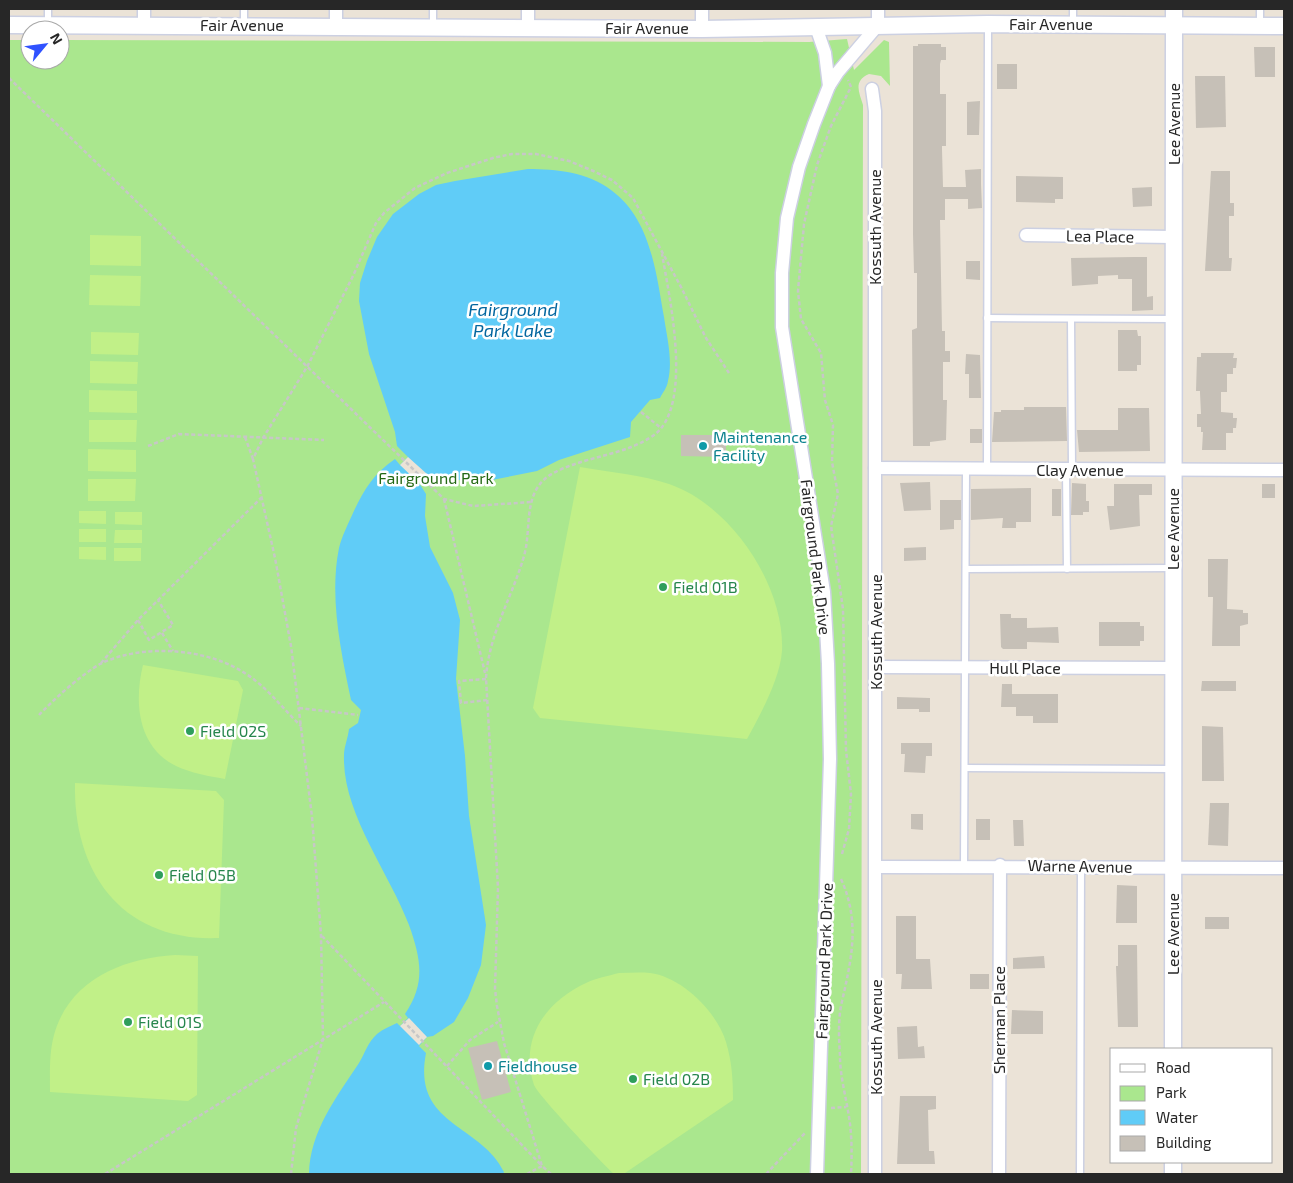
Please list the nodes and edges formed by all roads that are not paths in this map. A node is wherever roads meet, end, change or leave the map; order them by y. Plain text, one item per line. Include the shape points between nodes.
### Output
1 (144, 9) edge
2 (244, 9) edge
3 (432, 9) edge
4 (528, 9) edge
5 (702, 9) edge
6 (1260, 9) edge
7 (1073, 16) edge
8 (336, 17) edge
9 (878, 17) edge
10 (1174, 17) edge
11 (988, 24) junction
12 (244, 25) junction
13 (70, 26) edge
14 (144, 26) junction
15 (433, 26) junction
16 (1260, 26) junction
17 (1284, 26) edge
18 (528, 27) junction
19 (816, 27) junction
20 (702, 29) junction
21 (829, 86) junction
22 (872, 89) dead end
23 (1026, 235) dead end
24 (1173, 237) junction
25 (987, 318) junction
26 (1071, 319) junction
27 (1173, 319) junction
28 (875, 468) junction
29 (987, 469) junction
30 (966, 470) junction
31 (1069, 470) junction
32 (1173, 470) junction
33 (1284, 470) edge
34 (1174, 568) junction
35 (966, 569) junction
36 (1067, 569) junction
37 (877, 667) junction
38 (966, 668) junction
39 (1172, 668) junction
40 (965, 768) junction
41 (1173, 769) junction
42 (1000, 865) junction
43 (964, 866) junction
44 (1081, 866) junction
45 (876, 867) junction
46 (1174, 868) junction
47 (1284, 868) edge
48 (1173, 1048) edge
49 (817, 1174) edge
50 (875, 1174) edge
51 (999, 1174) edge
52 (1080, 1174) edge

1 - 14 street
2 - 12 lane
3 - 15 lane
4 - 18 street
5 - 20 street
6 - 16 lane
7 - 10 street, Fair Avenue
7 - 11 street, Fair Avenue
8 - 12 street, Fair Avenue
8 - 15 street, Fair Avenue
9 - 11 street, Fair Avenue
9 - 19 street, Fair Avenue
9 - 21 street, Fairground Park Drive
10 - 16 street, Fair Avenue
10 - 24 street, Lee Avenue
11 - 25 lane
12 - 14 street, Fair Avenue
13 - 14 street, Fair Avenue
15 - 18 street, Fair Avenue
16 - 17 street, Fair Avenue
18 - 20 street, Fair Avenue
19 - 20 street, Fair Avenue
19 - 21 street via 825,53
21 - 49 street, Fairground Park Drive via 799,167 787,218 782,273 782,327 824,592 828,664 830,759
22 - 28 street, Kossuth Avenue via 875,111
23 - 24 street, Lea Place
24 - 27 street, Lee Avenue
25 - 26 lane
25 - 29 lane
26 - 27 lane
26 - 31 lane
27 - 32 street, Lee Avenue
28 - 30 street, Clay Avenue
28 - 37 street, Kossuth Avenue
29 - 30 street, Clay Avenue
29 - 31 street, Clay Avenue
30 - 35 lane
31 - 32 street, Clay Avenue
31 - 36 lane
32 - 33 street, Clay Avenue
32 - 34 street, Lee Avenue
34 - 36 lane
34 - 39 street, Lee Avenue
35 - 36 lane
35 - 38 lane
37 - 38 street, Hull Place
37 - 45 street, Kossuth Avenue
38 - 39 street, Hull Place
38 - 40 lane
39 - 41 street, Lee Avenue
40 - 41 lane
40 - 43 lane
41 - 46 street, Lee Avenue
42 - 43 street, Warne Avenue
42 - 44 street, Warne Avenue
42 - 51 street, Sherman Place
43 - 45 street, Warne Avenue
44 - 46 street, Warne Avenue
44 - 52 lane
45 - 50 street, Kossuth Avenue
46 - 47 street, Warne Avenue
46 - 48 street, Lee Avenue

